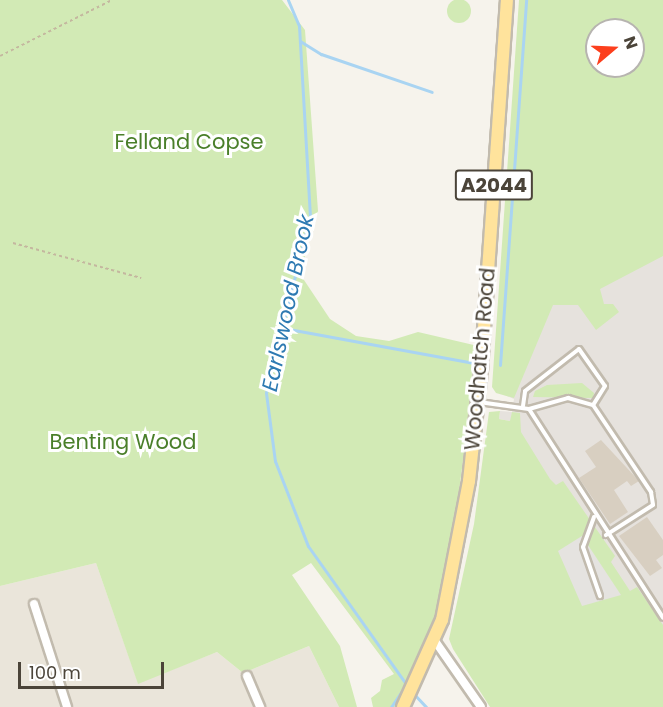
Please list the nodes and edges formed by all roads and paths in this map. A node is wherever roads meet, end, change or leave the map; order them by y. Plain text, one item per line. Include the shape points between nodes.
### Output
1 (112, 0) edge
2 (507, 0) edge
3 (0, 56) edge
4 (13, 243) dead end
5 (141, 278) dead end
6 (478, 402) junction
7 (593, 405) junction
8 (523, 406) junction
9 (529, 409) junction
10 (594, 516) junction
11 (606, 535) junction
12 (600, 596) dead end
13 (34, 604) dead end
14 (663, 618) edge
15 (435, 641) junction
16 (247, 676) dead end
17 (409, 699) edge
18 (68, 707) edge
19 (261, 707) edge
20 (481, 707) edge

1 - 3 path
2 - 6 main road, Woodhatch Road / A2044
4 - 5 path
6 - 8 lane
6 - 15 main road, Woodhatch Road / A2044 via 457,557
7 - 8 lane via 605,386 579,349 525,391
7 - 9 lane via 568,398
7 - 11 lane via 651,492 653,505
8 - 9 lane
9 - 10 lane
10 - 11 lane
10 - 12 lane via 583,547
11 - 14 lane
13 - 18 street
15 - 17 main road, Woodhatch Road / A2044
15 - 20 street
16 - 19 street

